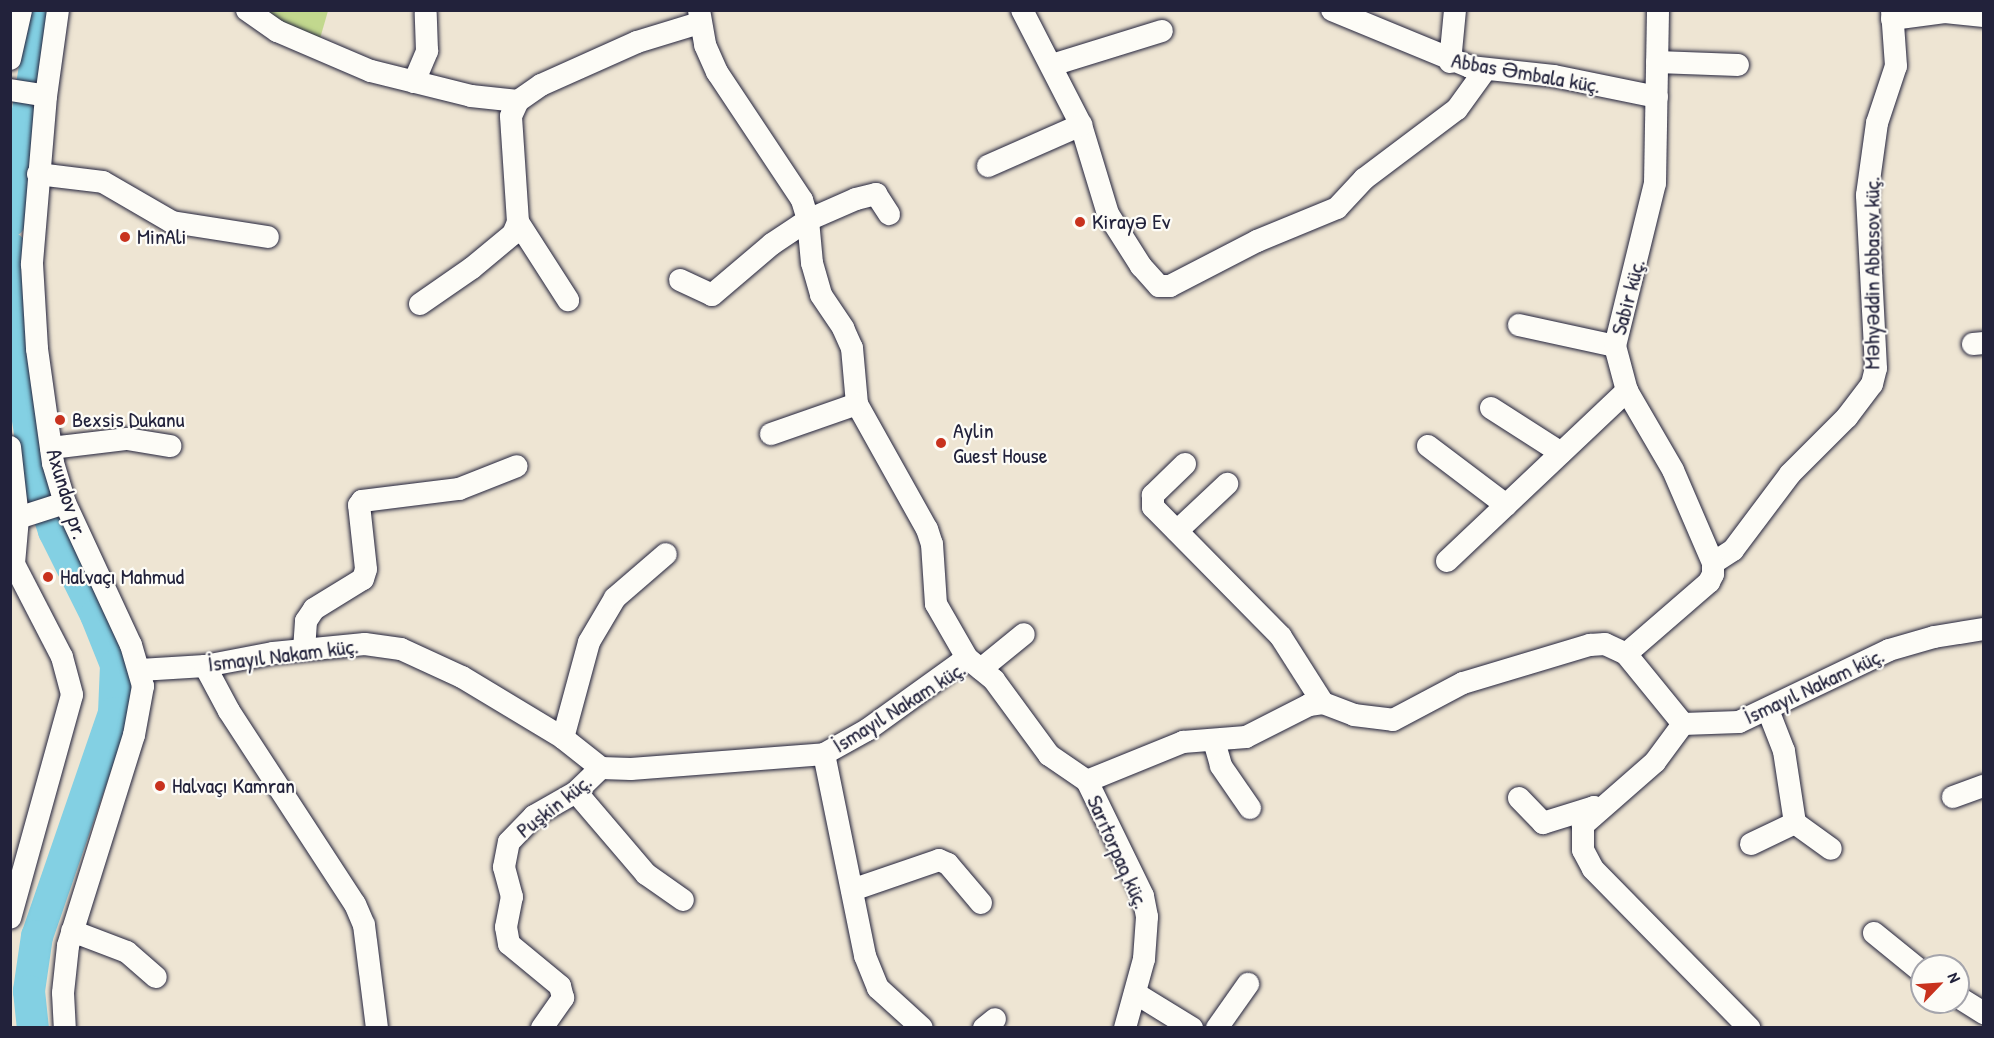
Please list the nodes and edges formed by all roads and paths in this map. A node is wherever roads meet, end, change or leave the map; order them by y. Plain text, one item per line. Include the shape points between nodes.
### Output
1 (21, 10) edge
2 (58, 10) edge
3 (247, 10) edge
4 (1022, 10) edge
5 (1332, 10) edge
6 (1455, 10) edge
7 (1658, 10) edge
8 (426, 14) dead end
9 (1892, 15) edge
10 (1983, 16) edge
11 (699, 17) edge
12 (1162, 31) dead end
13 (10, 59) edge
14 (1450, 62) junction
15 (1657, 62) junction
16 (1052, 65) junction
17 (1738, 65) dead end
18 (1486, 69) junction
19 (414, 82) junction
20 (28, 93) edge
21 (1657, 98) junction
22 (518, 101) junction
23 (1081, 125) junction
24 (988, 166) dead end
25 (38, 174) junction
26 (889, 214) dead end
27 (808, 220) junction
28 (518, 222) junction
29 (268, 237) dead end
30 (680, 280) dead end
31 (568, 300) dead end
32 (420, 304) dead end
33 (1519, 325) dead end
34 (1615, 346) junction
35 (1627, 391) junction
36 (857, 404) junction
37 (1491, 408) dead end
38 (771, 434) dead end
39 (170, 446) dead end
40 (1428, 446) dead end
41 (10, 447) edge
42 (51, 448) junction
43 (1561, 453) junction
44 (1185, 464) dead end
45 (517, 466) dead end
46 (1227, 484) dead end
47 (63, 504) junction
48 (1506, 505) junction
49 (25, 516) junction
50 (1177, 531) junction
51 (666, 554) dead end
52 (1447, 561) dead end
53 (1713, 563) junction
54 (14, 575) edge
55 (1983, 629) edge
56 (1024, 634) dead end
57 (304, 650) junction
58 (1626, 654) junction
59 (974, 664) junction
60 (205, 666) junction
61 (140, 670) junction
62 (1323, 703) junction
63 (1768, 710) junction
64 (1683, 724) junction
65 (562, 738) junction
66 (1214, 741) junction
67 (824, 754) junction
68 (601, 768) junction
69 (1087, 781) junction
70 (1983, 786) edge
71 (576, 792) junction
72 (1953, 797) dead end
73 (1519, 798) dead end
74 (1250, 808) dead end
75 (1603, 810) junction
76 (1794, 823) junction
77 (1751, 844) dead end
78 (1831, 849) dead end
79 (852, 890) junction
80 (683, 900) dead end
81 (981, 903) dead end
82 (10, 918) edge
83 (72, 931) junction
84 (1874, 933) dead end
85 (1910, 962) edge
86 (156, 977) dead end
87 (1248, 984) dead end
88 (1135, 993) junction
89 (1970, 1004) edge
90 (1983, 1012) edge
91 (65, 1028) edge
92 (377, 1028) edge
93 (542, 1028) edge
94 (922, 1028) edge
95 (1125, 1028) edge
96 (1192, 1028) edge
97 (1217, 1028) edge
98 (1749, 1028) edge

1 - 13 street
2 - 20 street, Axundov pr.
3 - 19 street via 277,31 332,56
4 - 16 street
5 - 14 street, Abbas Əmbala küç.
6 - 14 street
7 - 15 street, Sabir küç.
8 - 19 street via 427,51
9 - 10 street via 1945,12
9 - 53 street, Məhyəddin Abbasov küç. via 1896,66 1877,123 1867,195 1876,368 1872,384 1847,417 1790,474 1733,550
11 - 22 street via 542,85
11 - 27 street via 717,72 787,172
12 - 16 street
14 - 18 street, Abbas Əmbala küç.
15 - 17 street
15 - 21 street, Sabir küç.
16 - 23 street
18 - 21 street, Abbas Əmbala küç. via 1554,76
18 - 23 street via 1457,109 1364,179 1337,208 1257,242 1170,286 1159,286 1141,266 1108,214
19 - 22 street via 471,96
20 - 25 street, Axundov pr.
21 - 34 street, Sabir küç. via 1650,219
22 - 28 street via 511,116
23 - 24 street
25 - 29 street via 103,182 172,222
25 - 42 street, Axundov pr. via 33,301
26 - 27 street via 876,194
27 - 30 street via 772,244 712,295
27 - 36 street via 812,263 821,295 852,348
28 - 31 street
28 - 32 street via 513,234 481,261
33 - 34 street
34 - 35 street, Sabir küç.
35 - 43 street
35 - 53 street, Sabir küç. via 1673,470
36 - 38 street
36 - 59 street via 927,529 933,544 936,604
37 - 43 street
39 - 42 street via 127,439
40 - 48 street
41 - 49 street
42 - 47 street, Axundov pr.
43 - 48 street
44 - 50 street via 1153,495 1153,507
45 - 57 street via 459,489 362,501 359,505 366,569 363,579 314,609 306,621
46 - 50 street
47 - 49 street
47 - 61 street, Axundov pr.
48 - 52 street
49 - 54 street
50 - 62 street via 1281,637
51 - 65 street via 615,598 589,642
53 - 58 street, Məhyəddin Abbasov küç. via 1709,582
54 - 82 street via 62,657 72,695
55 - 63 street, İsmayıl Nakam küç. via 1889,650
56 - 59 street
57 - 60 street, İsmayıl Nakam küç.
57 - 65 street, İsmayıl Nakam küç. via 365,644 401,649 462,677
58 - 62 street via 1605,644 1537,659 1464,683 1393,720 1354,715
58 - 64 street
59 - 67 street, İsmayıl Nakam küç.
59 - 69 street, İsmayıl Nakam küç. via 1012,703 1049,755
60 - 61 street, İsmayıl Nakam küç.
60 - 92 street via 224,703 355,904 364,925
61 - 83 street, Axundov pr. via 142,700 134,735
62 - 66 street via 1309,705 1246,737
63 - 64 street, İsmayıl Nakam küç. via 1739,722
63 - 76 street via 1784,751
64 - 75 street via 1655,762
65 - 68 street, İsmayıl Nakam küç.
66 - 69 street via 1183,742 1161,748
66 - 74 street via 1221,766
67 - 68 street, İsmayıl Nakam küç.
67 - 79 street
68 - 71 street, Puşkin küç.
69 - 88 street, Sarıtorpaq küç. via 1143,896 1148,934
70 - 72 street
71 - 80 street via 646,874
71 - 93 street, Puşkin küç. via 534,816 509,842 504,867 512,897 506,927 509,944 560,986 563,998
73 - 75 street via 1543,822 1594,807
75 - 98 street via 1583,825 1583,850 1593,869
76 - 77 street
76 - 78 street
79 - 81 street via 939,860 948,864
79 - 94 street via 865,956 878,988
83 - 86 street via 127,951
83 - 91 street, Axundov pr. via 64,969
84 - 85 street
87 - 97 street
88 - 95 street, Sarıtorpaq küç.
88 - 96 street
89 - 90 street

